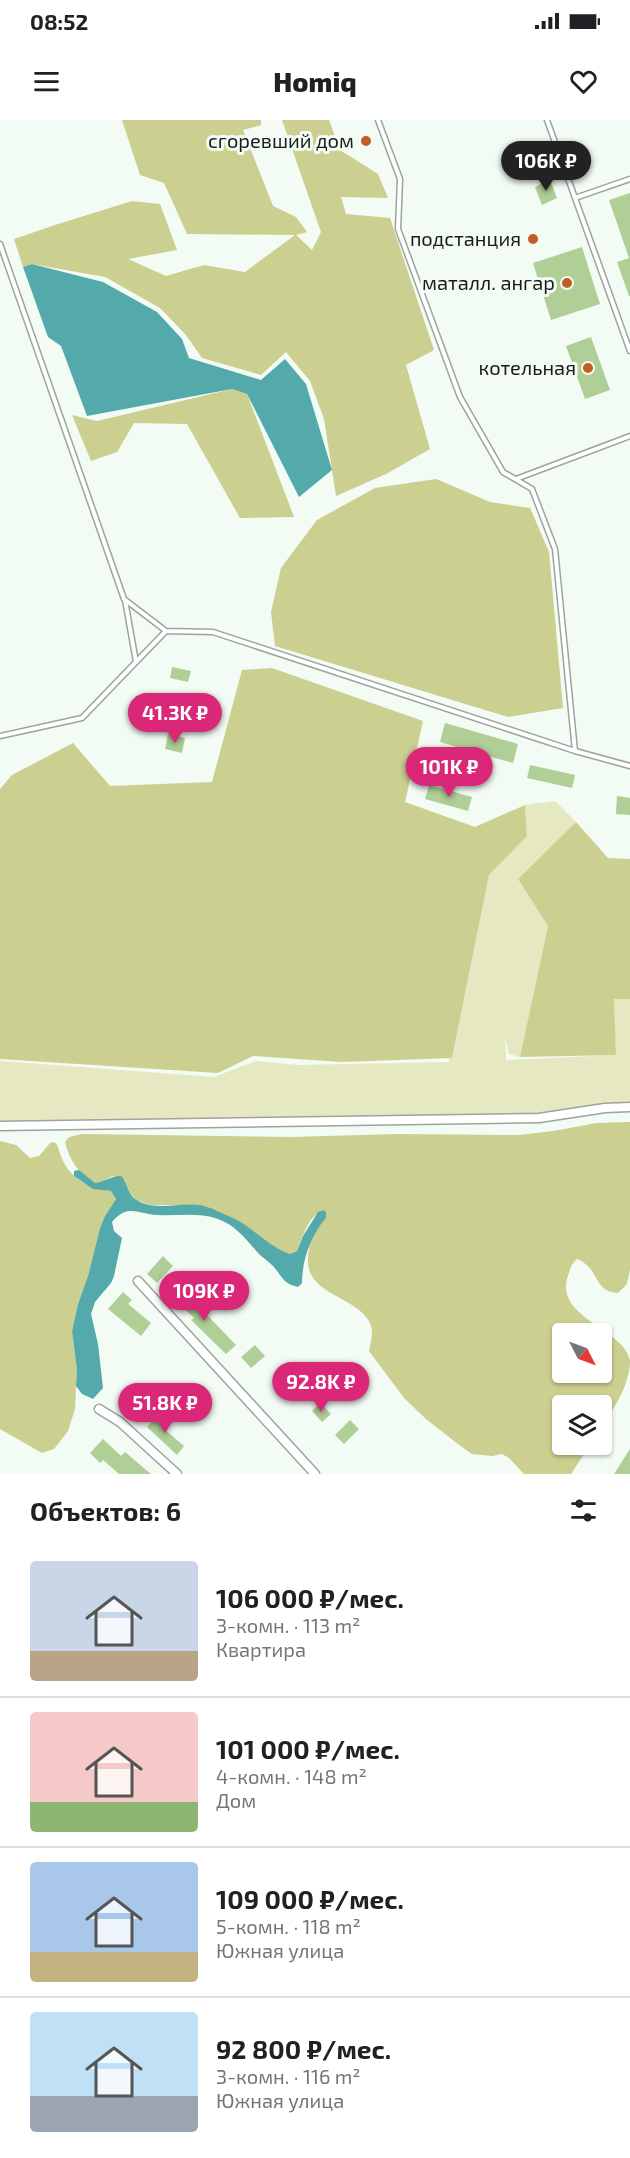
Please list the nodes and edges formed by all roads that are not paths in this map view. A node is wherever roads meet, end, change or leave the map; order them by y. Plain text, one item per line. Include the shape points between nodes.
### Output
1 (378, 120) edge
2 (547, 120) edge
3 (630, 179) edge
4 (575, 198) junction
5 (0, 244) edge
6 (630, 351) edge
7 (630, 436) edge
8 (515, 479) junction
9 (124, 599) junction
10 (166, 631) junction
11 (136, 662) junction
12 (0, 736) edge
13 (575, 751) junction
14 (630, 766) edge
15 (630, 1107) edge
16 (0, 1126) edge
17 (138, 1281) dead end
18 (99, 1409) dead end
19 (177, 1474) edge
20 (315, 1474) edge

1 - 8 lane via 400,179 398,229 460,397 503,472
2 - 4 lane
3 - 4 lane
4 - 6 lane
5 - 9 lane
7 - 8 lane
8 - 13 lane via 532,489 555,549
9 - 10 lane
9 - 11 lane
10 - 11 lane
10 - 13 lane via 213,632
11 - 12 lane via 82,718
13 - 14 lane
15 - 16 street via 539,1118
17 - 20 street
18 - 19 street via 120,1422

